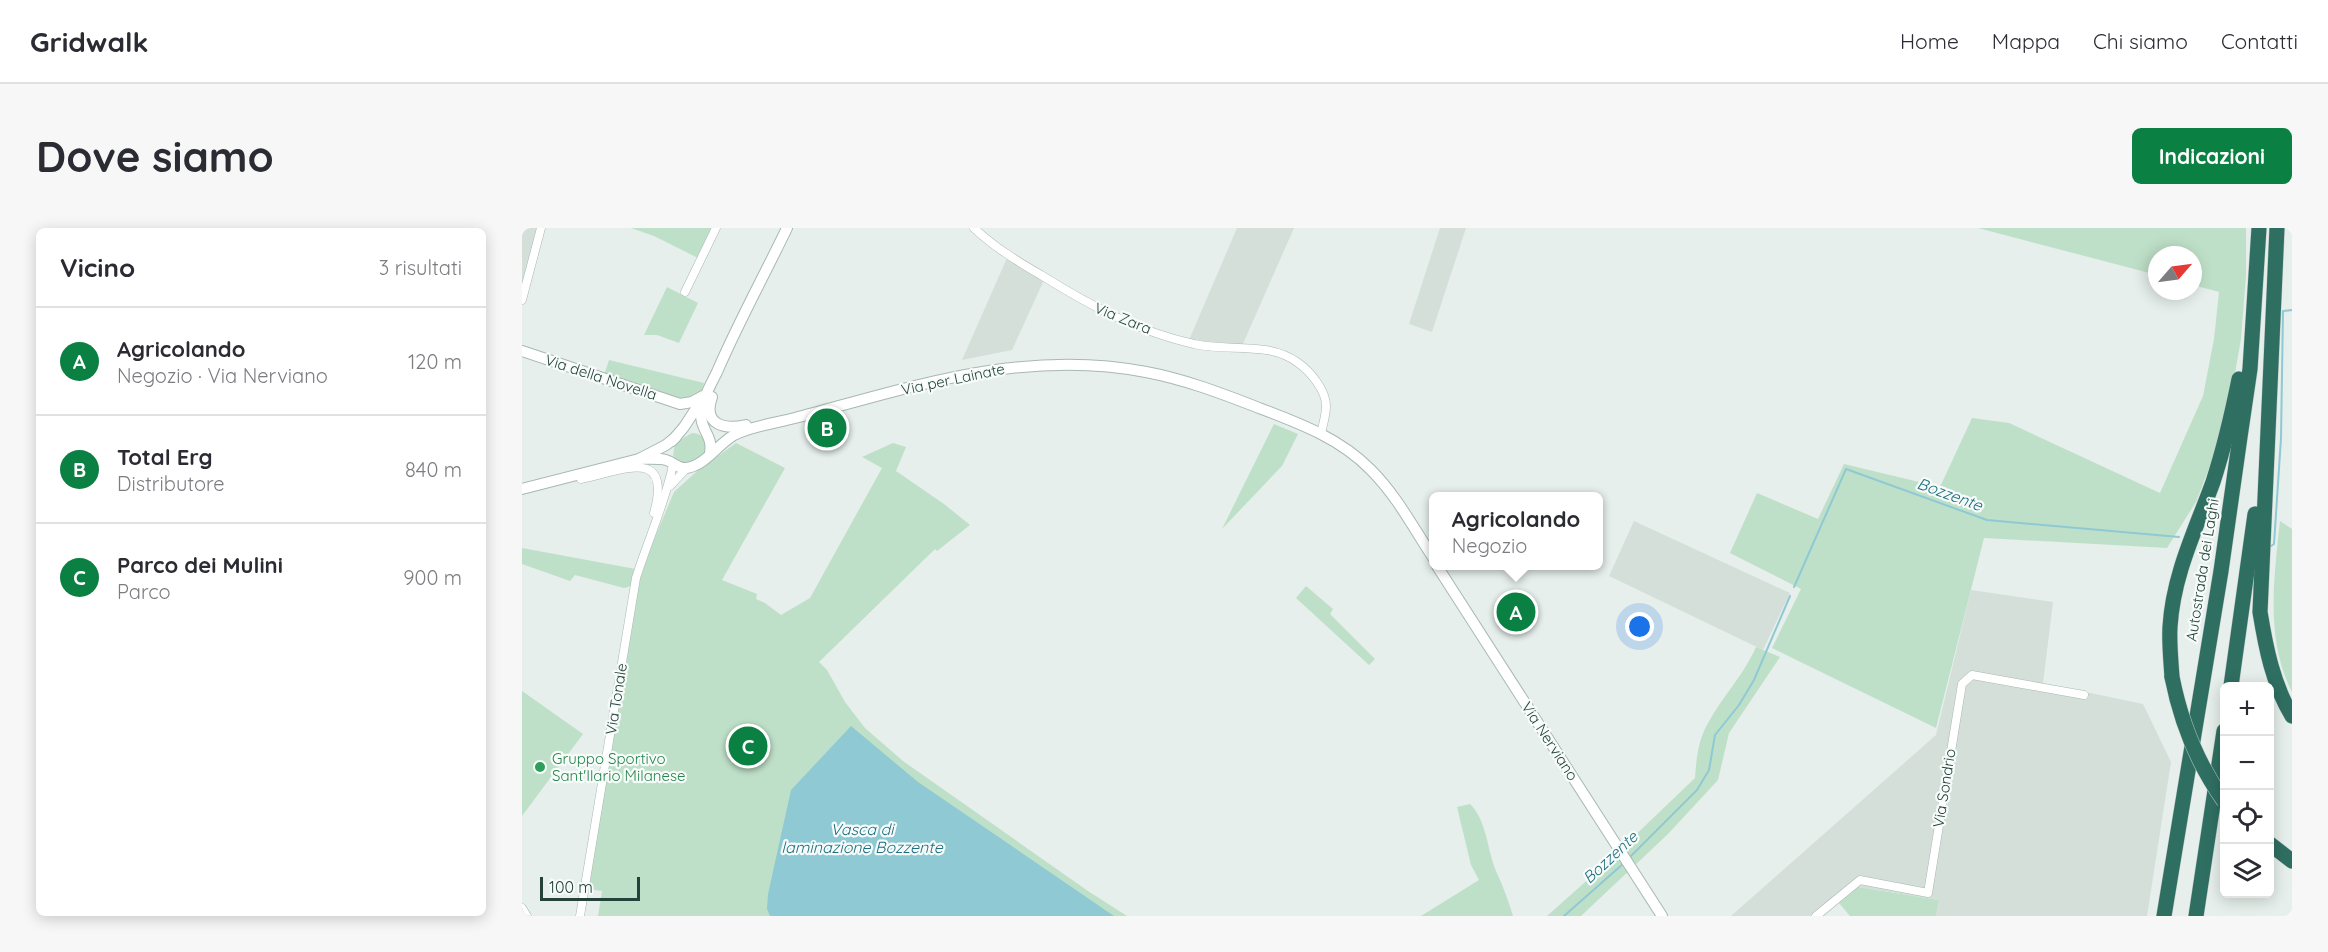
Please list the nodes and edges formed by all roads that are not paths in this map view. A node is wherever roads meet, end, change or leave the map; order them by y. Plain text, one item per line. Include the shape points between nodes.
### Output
1 (541, 228) edge
2 (716, 228) edge
3 (787, 228) edge
4 (974, 228) edge
5 (2259, 228) edge
6 (2272, 228) edge
7 (2277, 228) edge
8 (685, 292) dead end
9 (522, 300) edge
10 (2254, 300) junction
11 (727, 350) junction
12 (522, 351) edge
13 (706, 392) junction
14 (683, 403) junction
15 (698, 412) junction
16 (814, 413) junction
17 (680, 431) junction
18 (706, 431) junction
19 (1321, 434) junction
20 (735, 435) junction
21 (710, 453) junction
22 (639, 459) junction
23 (672, 463) junction
24 (687, 468) junction
25 (553, 481) junction
26 (669, 487) junction
27 (522, 489) edge
28 (652, 529) junction
29 (1429, 551) edge
30 (1440, 570) edge
31 (2232, 682) edge
32 (2084, 695) dead end
33 (2292, 716) edge
34 (2223, 736) edge
35 (2220, 795) edge
36 (2274, 847) edge
37 (2292, 861) edge
38 (522, 908) edge
39 (527, 916) edge
40 (580, 916) edge
41 (1662, 916) edge
42 (1816, 916) edge
43 (2164, 916) edge
44 (2196, 916) edge

1 - 9 street
2 - 8 street
3 - 11 street
4 - 19 street, Via Zara via 1004,253 1111,315 1191,344 1267,351 1291,358 1307,371 1323,394 1326,406
5 - 10 highway, Autostrada dei Laghi
6 - 31 highway via 2258,487
7 - 33 highway via 2260,612 2276,683
10 - 35 highway, bridge via 2228,433 2184,557 2170,627 2176,701 2201,765
10 - 43 highway, Autostrada dei Laghi via 2250,369 2224,549
11 - 13 street
11 - 16 street via 728,363 709,405 712,419 720,425 735,428 803,412
12 - 14 street, Via della Novella
13 - 14 street
13 - 15 street
14 - 15 street, Via della Novella
14 - 17 street via 686,414
15 - 17 street
15 - 18 street
16 - 19 street, Via per Lainate via 976,372 1018,366 1103,365 1158,374 1212,390
16 - 20 street, Via per Lainate
17 - 18 street
17 - 22 street via 666,445
17 - 23 street via 669,447
18 - 20 street, Via per Lainate
18 - 21 street via 712,442
19 - 29 street via 1348,450 1378,478
20 - 21 street, Via per Lainate
21 - 24 street
22 - 23 street
22 - 25 street
23 - 24 street
23 - 26 street
24 - 26 street
25 - 27 street
25 - 28 street via 642,467 659,482
26 - 28 street, Via Tonale
28 - 40 street, Via Tonale via 636,578
30 - 41 street, Via Nerviano
32 - 42 street, Via Sondrio via 1972,675 1962,684 1928,893 1860,880
34 - 44 highway
36 - 37 highway
38 - 39 street

